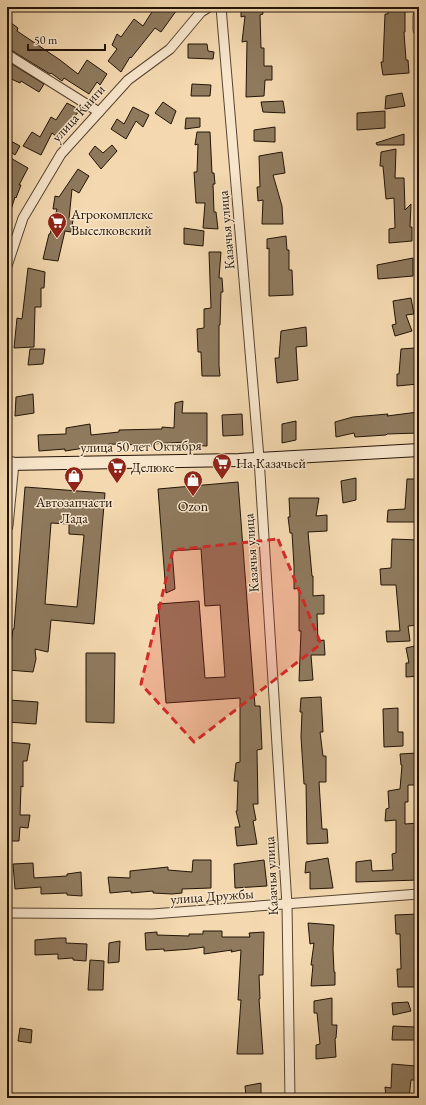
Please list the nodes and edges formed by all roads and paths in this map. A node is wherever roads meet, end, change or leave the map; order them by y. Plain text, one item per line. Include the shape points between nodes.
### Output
1 (209, 7) edge
2 (221, 7) edge
3 (419, 16) edge
4 (419, 30) edge
5 (8, 56) edge
6 (100, 112) junction
7 (7, 266) edge
8 (419, 450) edge
9 (259, 458) junction
10 (9, 462) edge
11 (7, 526) edge
12 (419, 894) edge
13 (287, 905) junction
14 (7, 913) edge
15 (290, 1098) edge

1 - 6 street, улица Книги via 201,12 170,49 128,80
2 - 9 street, Казачья улица
3 - 4 street
5 - 6 street
6 - 7 street, улица Книги via 61,154 23,218
8 - 9 main road, улица 50 лет Октября
9 - 10 main road, улица 50 лет Октября
9 - 13 street, Казачья улица
10 - 11 street
12 - 13 street, улица Дружбы
13 - 14 street, улица Дружбы via 152,914
13 - 15 street, Казачья улица

